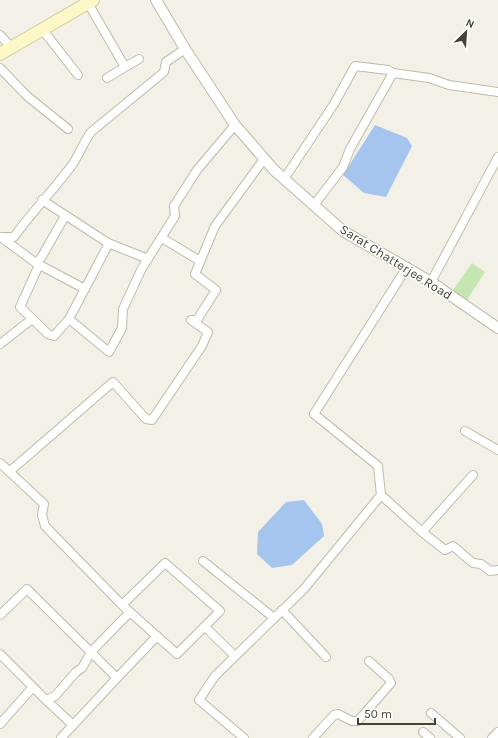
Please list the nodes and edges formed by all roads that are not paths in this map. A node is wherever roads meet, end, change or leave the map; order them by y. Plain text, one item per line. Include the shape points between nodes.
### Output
1 (156, 0) edge
2 (90, 2) edge
3 (42, 29) junction
4 (0, 35) edge
5 (11, 47) junction
6 (185, 49) junction
7 (0, 54) edge
8 (139, 59) dead end
9 (125, 67) junction
10 (0, 68) edge
11 (393, 73) junction
12 (78, 74) dead end
13 (108, 78) dead end
14 (498, 92) edge
15 (235, 125) junction
16 (68, 129) dead end
17 (498, 157) edge
18 (264, 159) junction
19 (284, 179) junction
20 (42, 200) junction
21 (314, 205) junction
22 (65, 216) junction
23 (162, 238) junction
24 (1, 239) edge
25 (108, 243) junction
26 (148, 260) junction
27 (200, 261) junction
28 (38, 264) junction
29 (407, 267) junction
30 (432, 282) junction
31 (85, 289) junction
32 (32, 318) junction
33 (69, 319) junction
34 (498, 328) edge
35 (1, 341) edge
36 (464, 431) dead end
37 (498, 450) edge
38 (0, 463) edge
39 (10, 472) junction
40 (473, 475) dead end
41 (381, 495) junction
42 (422, 532) junction
43 (203, 561) dead end
44 (498, 570) edge
45 (122, 605) junction
46 (282, 610) junction
47 (130, 612) junction
48 (0, 615) edge
49 (274, 618) junction
50 (205, 627) junction
51 (157, 636) junction
52 (91, 652) junction
53 (0, 654) edge
54 (234, 656) junction
55 (326, 657) dead end
56 (369, 660) dead end
57 (117, 678) junction
58 (32, 688) junction
59 (46, 700) junction
60 (431, 713) dead end
61 (0, 724) edge
62 (72, 725) junction
63 (498, 732) edge
64 (61, 738) edge
65 (244, 738) edge
66 (313, 738) edge
67 (460, 738) edge
68 (492, 738) edge

1 - 6 street, Sarat Chatterjee Road
2 - 3 main road
2 - 9 street
3 - 5 main road
3 - 12 street
4 - 5 street
5 - 7 main road
6 - 15 street, Sarat Chatterjee Road
6 - 20 street via 166,62 164,72 91,132 83,142 80,155
8 - 9 street
9 - 13 street
10 - 16 street via 27,96
11 - 14 street
11 - 19 street via 388,70 355,66 334,104
11 - 21 street via 350,149 343,167
15 - 18 street, Sarat Chatterjee Road
15 - 23 street via 197,170 174,206 175,216
17 - 30 street
18 - 19 street, Sarat Chatterjee Road
18 - 27 street via 215,226
19 - 21 street, Sarat Chatterjee Road
20 - 22 street
20 - 24 street via 14,237
21 - 29 street, Sarat Chatterjee Road via 343,232
22 - 25 street
22 - 28 street
23 - 26 street
23 - 27 street
24 - 28 street
25 - 26 street
25 - 31 street
26 - 33 street via 124,309 122,328 109,352
27 - 39 street via 195,274 216,290 197,320 191,320 208,332 198,353 152,420 146,420 113,382
28 - 31 street
28 - 32 street via 20,307
29 - 30 street, Sarat Chatterjee Road
29 - 41 street via 314,414 378,466
30 - 34 street, Sarat Chatterjee Road
31 - 33 street
32 - 33 street via 48,334 54,336
32 - 35 street
36 - 37 street
38 - 39 street
39 - 45 street via 44,504 42,515 45,526
40 - 42 street
41 - 42 street
41 - 46 street via 304,589
42 - 44 street via 446,550 453,546 473,563 481,564 490,571
43 - 49 street
45 - 47 street
45 - 50 street via 165,563 220,611
46 - 49 street
46 - 55 street
47 - 51 street
47 - 52 street
48 - 52 street via 27,589
49 - 54 street
50 - 51 street via 177,654
50 - 54 street
51 - 57 street
52 - 57 street
52 - 59 street via 82,668 55,696
53 - 58 street
54 - 65 street via 215,676 199,700
56 - 66 street via 391,683 358,721 334,715
57 - 62 street
58 - 59 street
58 - 61 street
59 - 62 street
60 - 67 street
62 - 64 street
63 - 68 street

